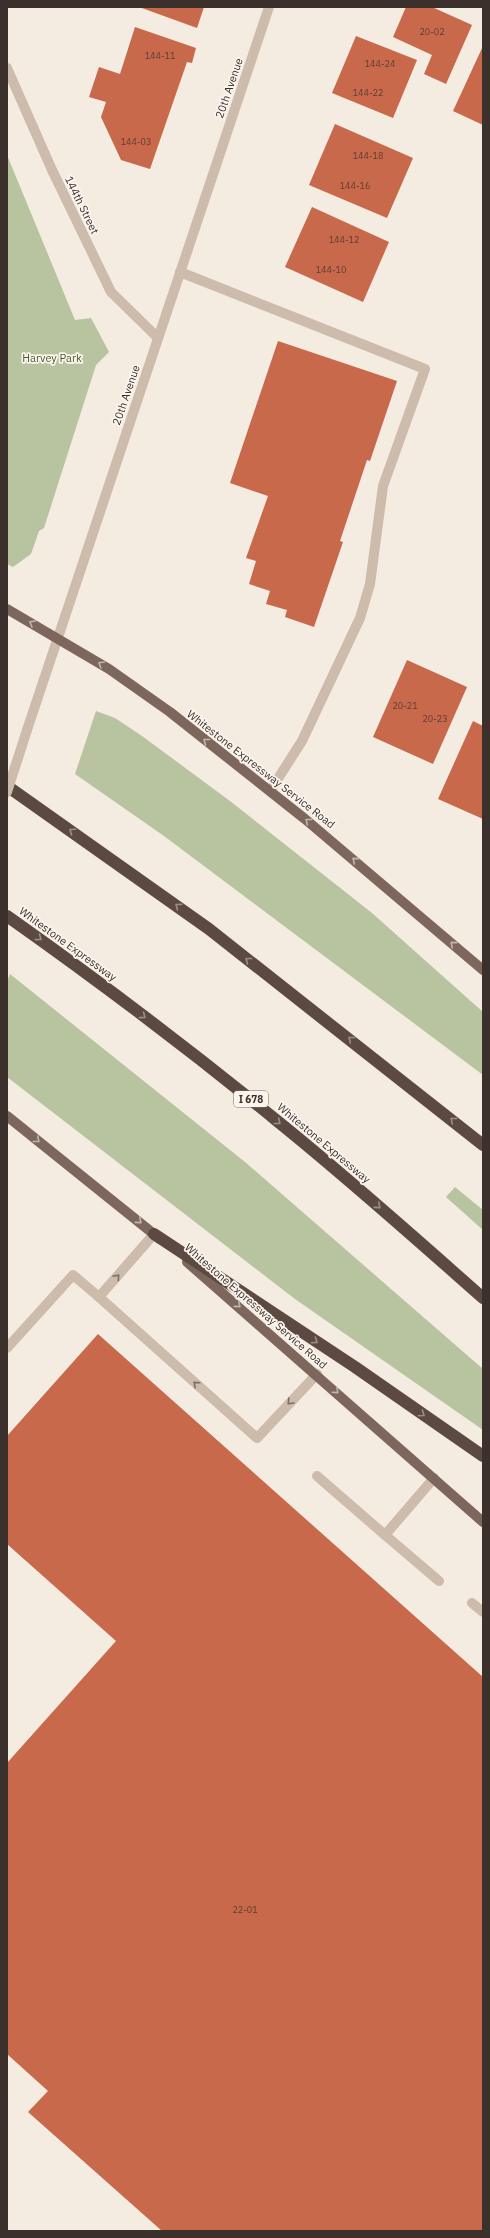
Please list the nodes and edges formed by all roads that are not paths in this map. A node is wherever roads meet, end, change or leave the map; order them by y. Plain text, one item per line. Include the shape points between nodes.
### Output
1 (269, 7) edge
2 (7, 68) edge
3 (180, 272) junction
4 (158, 338) junction
5 (7, 609) edge
6 (57, 638) junction
7 (7, 786) edge
8 (270, 791) junction
9 (7, 792) edge
10 (7, 916) edge
11 (483, 970) edge
12 (7, 1116) edge
13 (483, 1144) edge
14 (154, 1234) junction
15 (99, 1297) junction
16 (483, 1298) edge
17 (7, 1348) edge
18 (317, 1374) junction
19 (483, 1456) edge
20 (317, 1476) dead end
21 (434, 1478) junction
22 (483, 1522) edge
23 (385, 1535) junction
24 (438, 1581) dead end
25 (472, 1603) dead end
26 (483, 1612) edge

1 - 3 street, 20th Avenue
2 - 4 street, 144th Street via 52,170 111,292
3 - 4 street, 20th Avenue
3 - 8 street via 425,369 383,486 370,584 360,618 302,741
4 - 6 street, 20th Avenue
6 -> 5 main road, Whitestone Expressway Service Road
8 -> 6 main road, Whitestone Expressway Service Road via 148,696
6 - 9 street, 20th Avenue, bridge
13 -> 7 highway via 209,930
11 -> 8 main road, Whitestone Expressway Service Road
10 -> 16 highway, Whitestone Expressway / I 678 via 144,1016 234,1086 332,1166
12 -> 14 main road, Whitestone Expressway Service Road
15 -> 14 street
14 -> 18 main road, Whitestone Expressway Service Road
14 -> 19 highway via 355,1367
15 - 17 street via 73,1275
18 -> 15 street via 257,1438
18 -> 21 main road, Whitestone Expressway Service Road
20 - 23 street
21 - 22 main road, Whitestone Expressway Service Road
21 - 23 street
23 - 24 street
25 - 26 street

